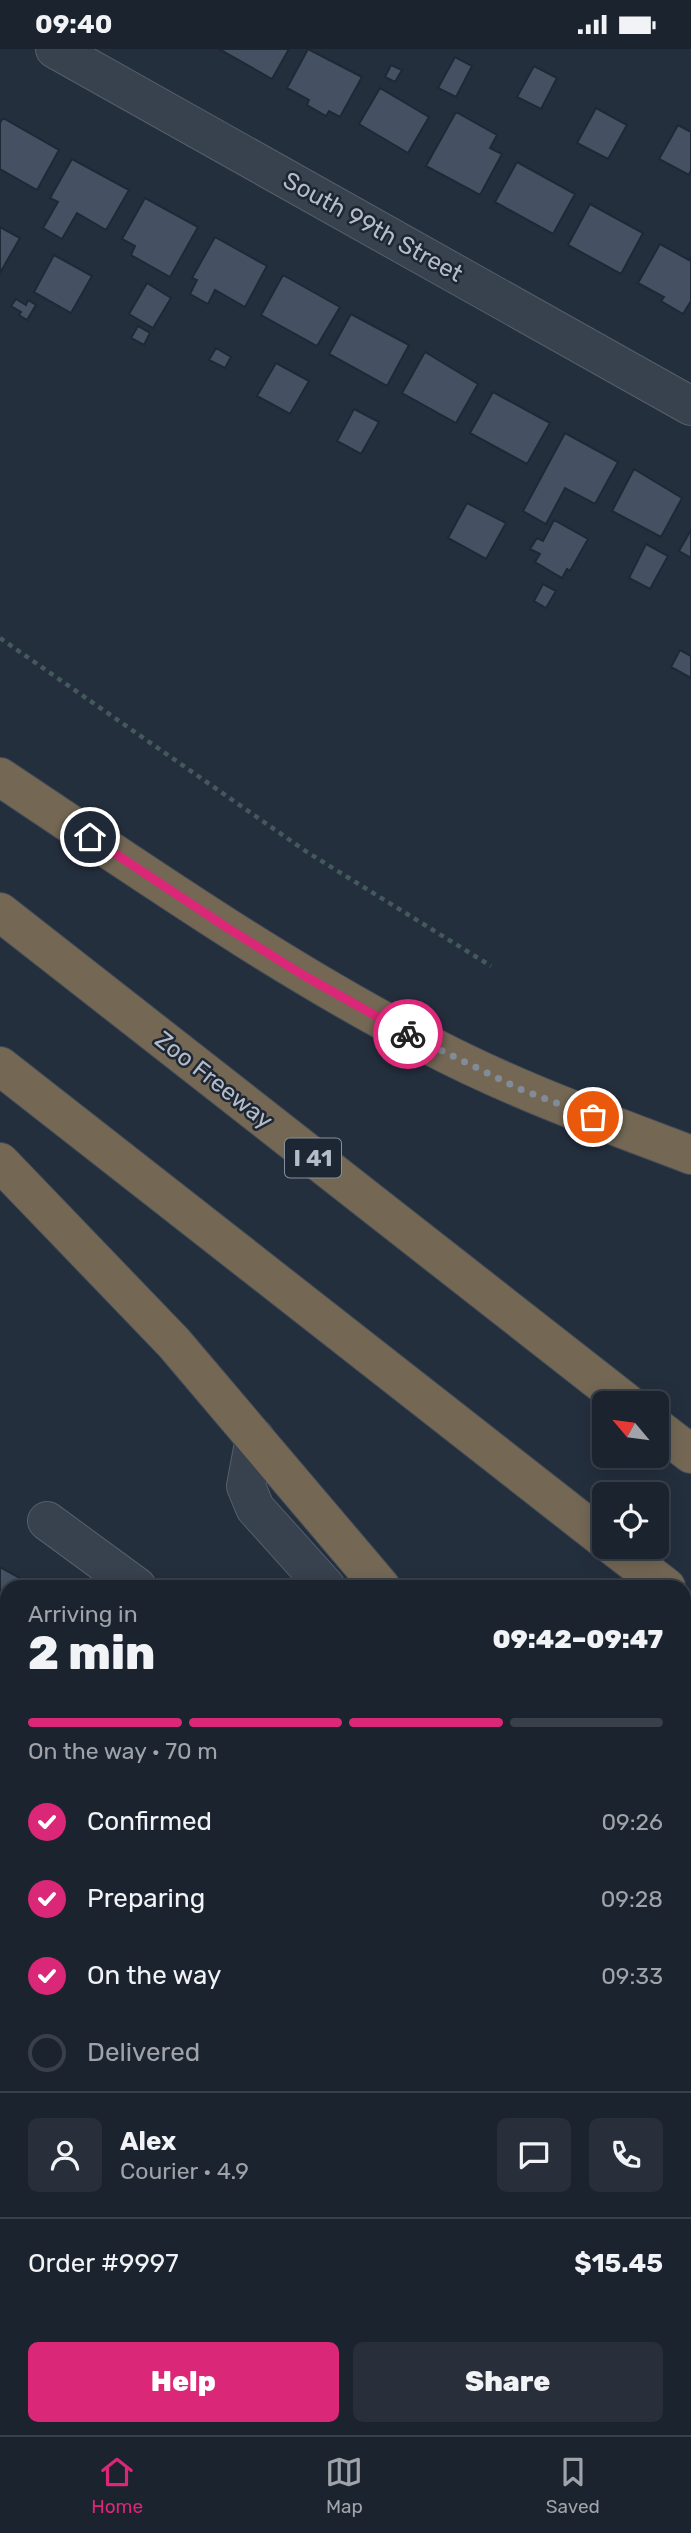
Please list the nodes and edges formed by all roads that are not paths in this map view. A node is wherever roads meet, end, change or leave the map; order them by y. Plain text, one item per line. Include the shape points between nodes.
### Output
1 (55, 49) edge
2 (691, 405) edge
3 (0, 776) edge
4 (0, 912) edge
5 (0, 1066) edge
6 (691, 1155) edge
7 (0, 1162) edge
8 (611, 1391) edge
9 (669, 1437) edge
10 (255, 1438) junction
11 (691, 1454) edge
12 (47, 1521) dead end
13 (592, 1530) edge
14 (630, 1559) edge
15 (115, 1580) edge
16 (320, 1580) edge
17 (375, 1580) edge
18 (657, 1580) edge

1 - 2 street, South 99th Street
3 - 6 highway via 226,927 427,1044 520,1089
4 - 8 highway, Zoo Freeway / I 41
5 - 13 highway
7 - 10 highway via 174,1343
9 - 11 highway
10 - 16 street via 246,1486 255,1508
10 - 17 highway
12 - 15 street
14 - 18 highway

